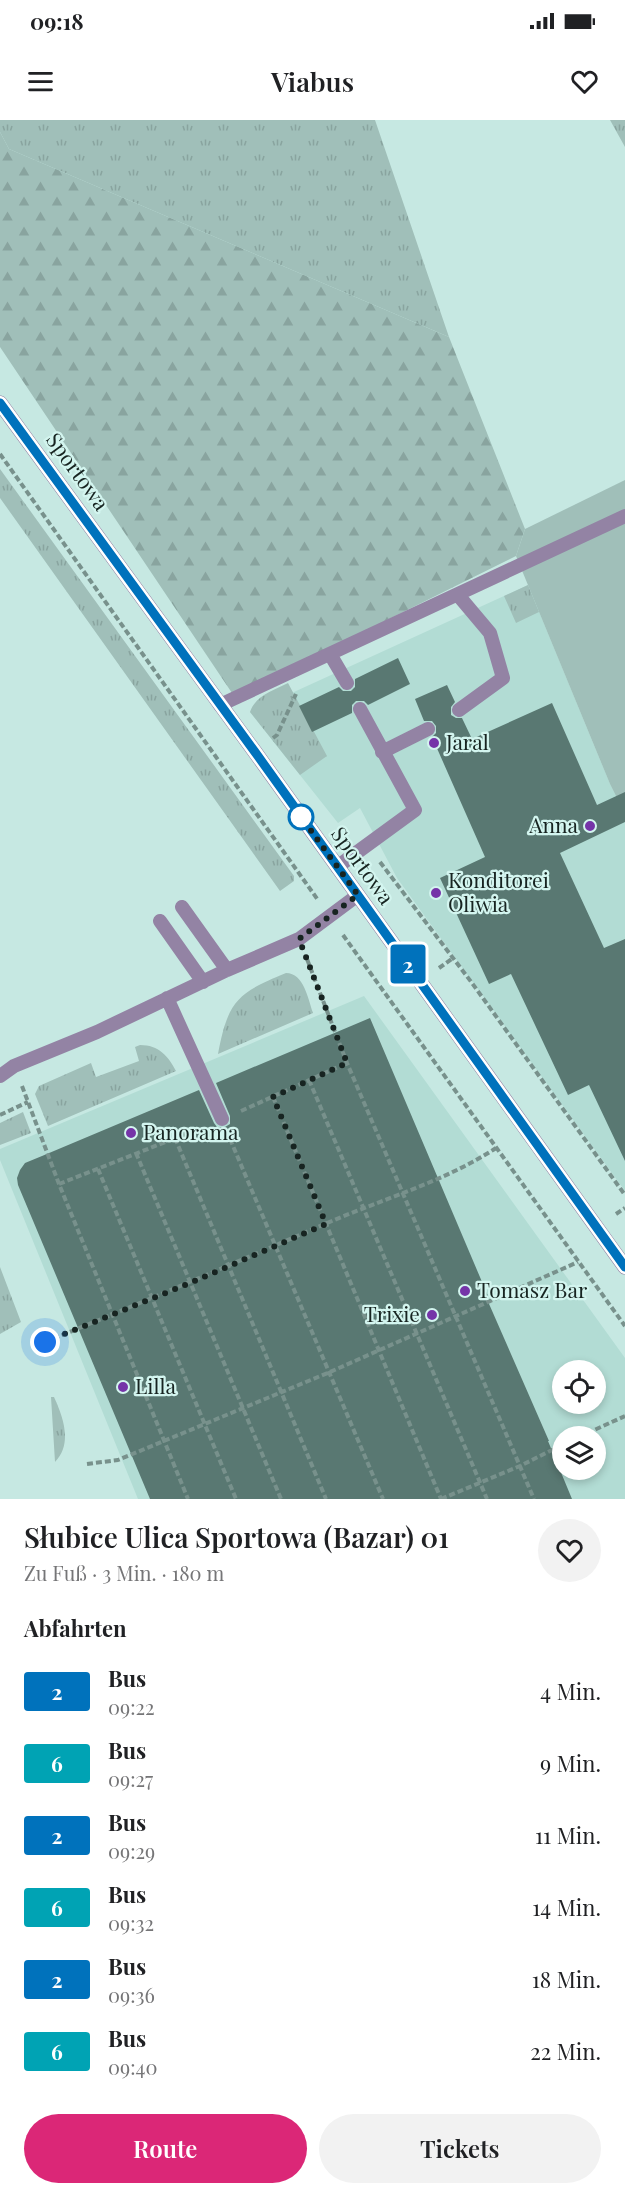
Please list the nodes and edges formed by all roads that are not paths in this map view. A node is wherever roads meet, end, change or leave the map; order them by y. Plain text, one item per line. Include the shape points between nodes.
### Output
1 (0, 403) edge
2 (625, 516) edge
3 (458, 595) junction
4 (330, 654) junction
5 (346, 683) dead end
6 (220, 705) junction
7 (360, 709) dead end
8 (459, 710) dead end
9 (428, 729) dead end
10 (382, 752) junction
11 (337, 867) junction
12 (358, 895) junction
13 (182, 907) dead end
14 (160, 921) dead end
15 (226, 970) junction
16 (202, 982) junction
17 (167, 998) junction
18 (7, 1064) edge
19 (0, 1076) edge
20 (222, 1119) road end
21 (625, 1267) edge

1 - 6 street, Sportowa
2 - 3 lane
3 - 4 lane
3 - 8 lane via 490,633 503,678
4 - 5 lane
4 - 6 lane
6 - 11 street, Sportowa
7 - 10 lane
9 - 10 lane
10 - 11 lane via 415,810
11 - 12 street, Sportowa
12 - 15 lane via 299,939
12 - 21 street, Sportowa
13 - 15 lane
14 - 16 lane
15 - 16 lane
16 - 17 lane
17 - 18 lane via 97,1032
17 - 20 lane
18 - 19 lane

